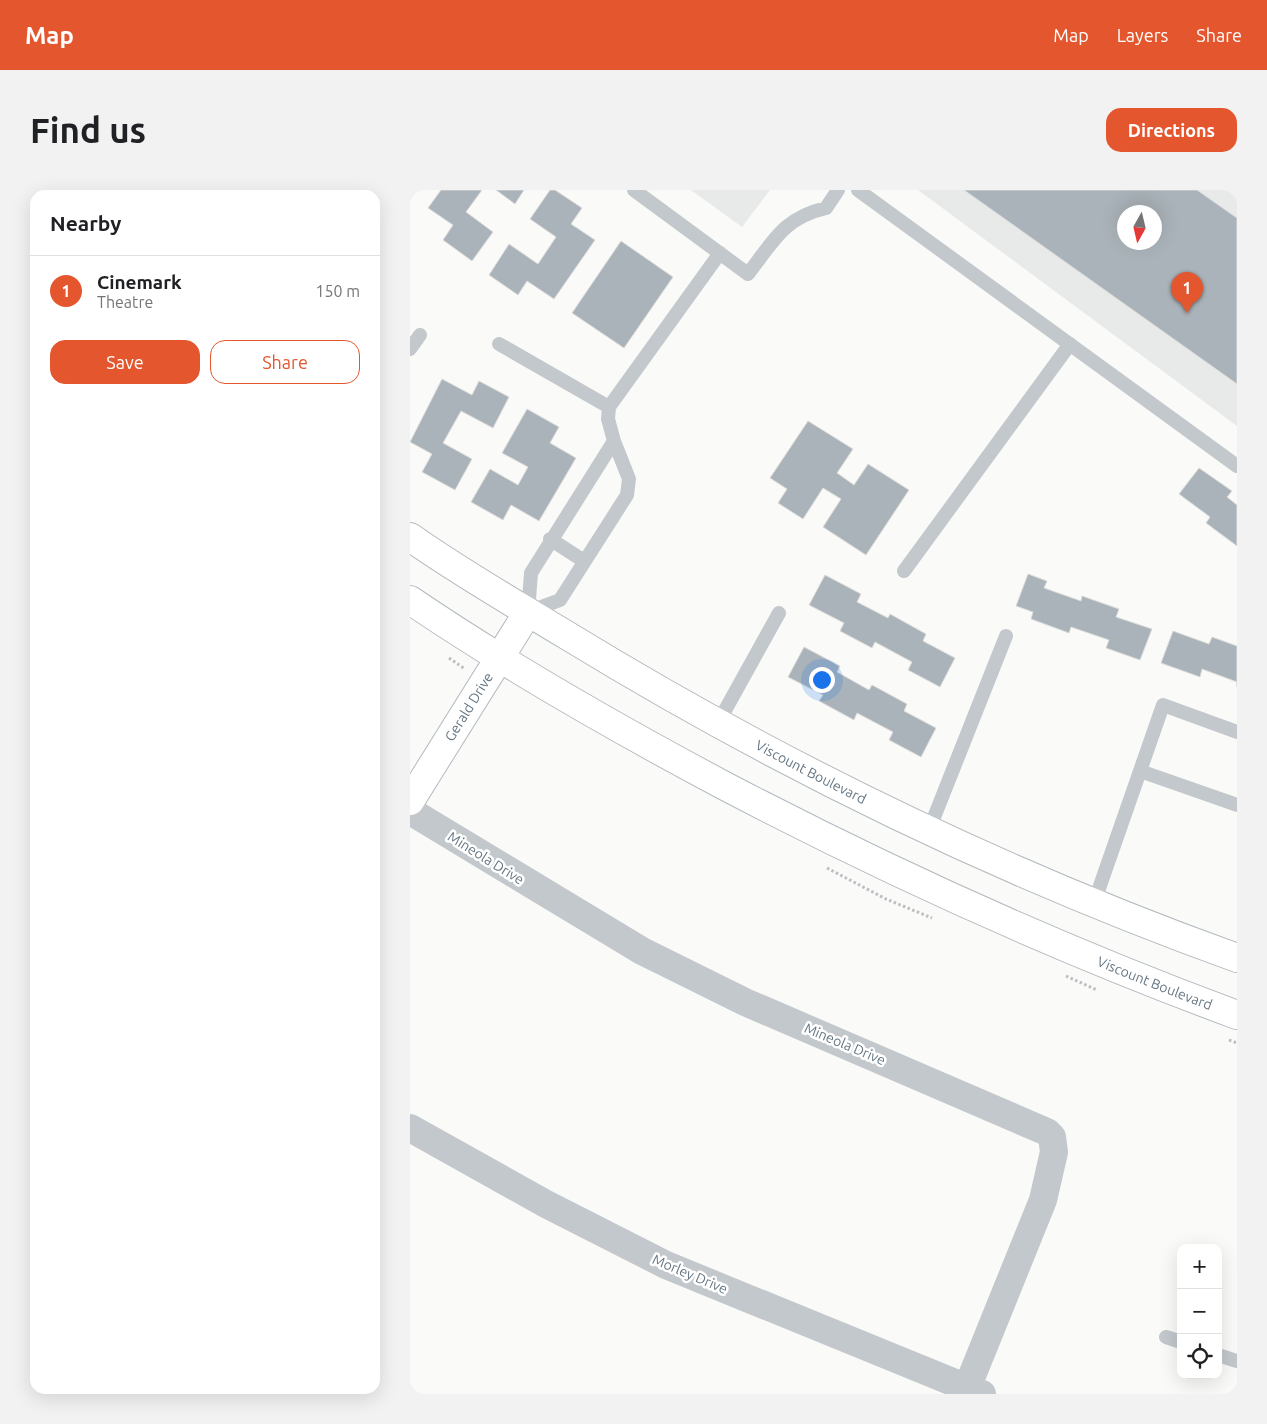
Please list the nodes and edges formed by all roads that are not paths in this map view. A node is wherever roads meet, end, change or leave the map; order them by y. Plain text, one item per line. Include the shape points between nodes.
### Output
1 (634, 190) edge
2 (838, 190) edge
3 (858, 190) edge
4 (720, 253) junction
5 (420, 335) dead end
6 (499, 344) dead end
7 (1070, 344) junction
8 (410, 349) edge
9 (609, 408) junction
10 (614, 441) junction
11 (1237, 466) edge
12 (410, 537) edge
13 (550, 539) junction
14 (584, 561) junction
15 (904, 571) dead end
16 (410, 600) edge
17 (528, 612) junction
18 (778, 613) dead end
19 (1006, 636) dead end
20 (499, 657) junction
21 (718, 722) junction
22 (1237, 732) edge
23 (1140, 771) junction
24 (410, 801) edge
25 (1237, 805) edge
26 (410, 810) edge
27 (929, 830) junction
28 (1094, 903) junction
29 (1237, 958) edge
30 (1237, 1015) edge
31 (410, 1128) edge
32 (1166, 1337) dead end
33 (1177, 1341) edge
34 (1222, 1356) edge
35 (1237, 1361) edge
36 (975, 1391) edge

1 - 4 lane
2 - 4 lane via 826,208 806,213 788,224 748,274
3 - 7 lane
4 - 9 lane
5 - 8 lane
6 - 9 lane
7 - 11 lane
7 - 15 lane
9 - 10 lane via 608,419
10 - 13 lane
10 - 14 lane via 629,479 627,495
12 - 17 main road, Viscount Boulevard
13 - 14 lane
13 - 17 lane via 531,573
14 - 17 lane via 560,600
16 - 20 main road, Viscount Boulevard
17 - 20 main road, Gerald Drive
17 - 21 main road, Viscount Boulevard via 628,673
18 - 21 lane
19 - 27 lane
20 - 24 main road, Gerald Drive
20 - 30 main road, Viscount Boulevard via 663,753 867,858 1123,971
21 - 27 main road, Viscount Boulevard
22 - 23 lane via 1163,706
23 - 25 lane
23 - 28 lane
26 - 36 street, Mineola Drive via 642,951 745,1002 1047,1132 1052,1138 1054,1152 1043,1200
27 - 28 main road, Viscount Boulevard
28 - 29 main road, Viscount Boulevard
31 - 36 street, Morley Drive via 546,1204 666,1265
32 - 33 lane
34 - 35 lane

